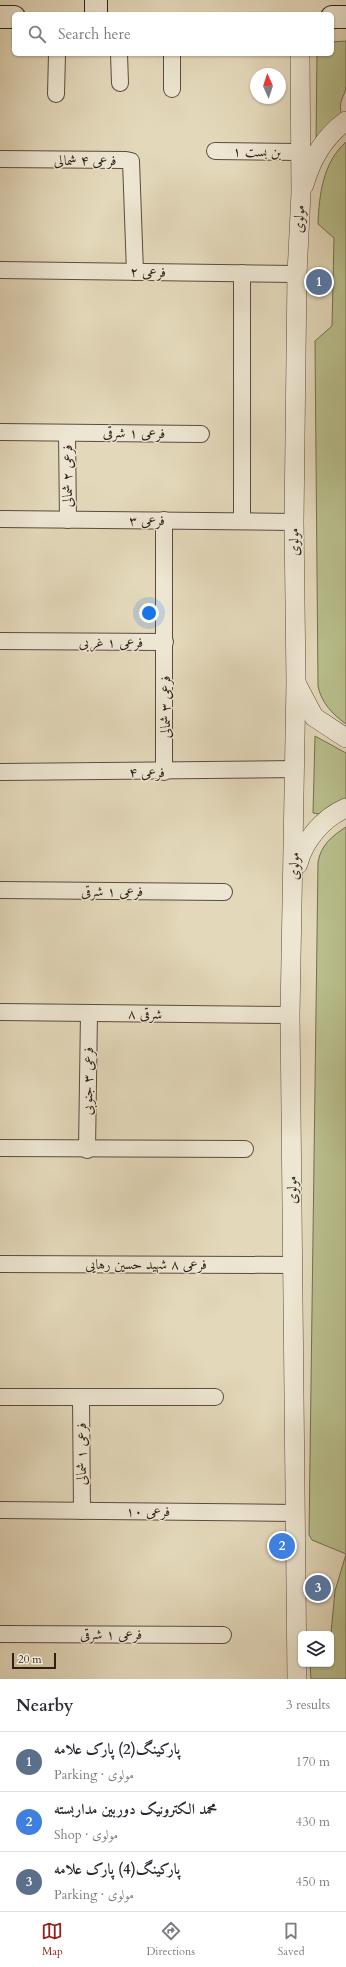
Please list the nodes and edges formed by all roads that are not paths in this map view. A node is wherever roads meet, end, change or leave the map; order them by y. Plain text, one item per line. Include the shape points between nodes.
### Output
1 (96, 0) edge
2 (96, 12) edge
3 (0, 17) edge
4 (12, 17) edge
5 (334, 17) edge
6 (346, 17) edge
7 (56, 56) edge
8 (119, 56) edge
9 (172, 56) edge
10 (300, 56) edge
11 (120, 83) dead end
12 (172, 89) dead end
13 (56, 94) dead end
14 (346, 121) edge
15 (214, 150) dead end
16 (299, 152) junction
17 (0, 159) edge
18 (301, 194) junction
19 (0, 270) edge
20 (135, 272) junction
21 (242, 273) junction
22 (297, 274) junction
23 (0, 432) edge
24 (67, 433) junction
25 (201, 434) dead end
26 (0, 519) edge
27 (68, 520) junction
28 (164, 520) junction
29 (242, 521) junction
30 (294, 522) junction
31 (0, 641) edge
32 (165, 642) junction
33 (296, 682) junction
34 (346, 738) edge
35 (295, 769) junction
36 (0, 772) edge
37 (164, 772) junction
38 (346, 808) edge
39 (293, 883) junction
40 (0, 890) edge
41 (224, 892) dead end
42 (0, 1012) edge
43 (89, 1013) junction
44 (290, 1015) junction
45 (0, 1148) edge
46 (246, 1149) dead end
47 (87, 1150) junction
48 (0, 1264) edge
49 (292, 1265) junction
50 (0, 1397) edge
51 (80, 1397) junction
52 (215, 1397) dead end
53 (0, 1510) edge
54 (82, 1511) junction
55 (295, 1512) junction
56 (0, 1634) edge
57 (223, 1635) dead end
58 (297, 1679) edge

1 - 2 main road
3 - 4 main road
5 - 6 main road
7 - 13 street
8 - 11 street
9 - 12 street
10 - 16 street, مولوی
14 - 18 street via 333,131 318,153 307,173
15 - 16 street, بن بست ۱
16 - 18 street, مولوی
17 - 20 street, فرعی ۴ شمالی via 131,161
18 - 22 street, مولوی
19 - 20 street, فرعی ۲
20 - 21 street, فرعی ۲
21 - 22 street, فرعی ۲
21 - 29 street
22 - 30 street, مولوی
23 - 24 street
24 - 25 street, فرعی ۱ شرقی
24 - 27 street, فرعی ۲ شمالی
26 - 27 street, فرعی ۳
27 - 28 street, فرعی ۳
28 - 29 street, فرعی ۳
28 - 32 street, فرعی ۳ شمالی
29 - 30 street, فرعی ۳
30 - 33 street, مولوی
31 - 32 street, فرعی ۱ غربی
32 - 37 street, فرعی ۳ شمالی
33 - 34 street via 314,716
33 - 35 street, مولوی
35 - 37 street, فرعی ۴
35 - 39 street, مولوی
36 - 37 street, فرعی ۴
38 - 39 street via 322,825 306,843
39 - 44 street, مولوی
40 - 41 street, فرعی ۱ شرقی
42 - 43 street, ۸ شرقی
43 - 44 street, ۸ شرقی
43 - 47 street, فرعی ۳ جنوبی
44 - 49 street, مولوی
45 - 47 street
46 - 47 street
48 - 49 street, فرعی ۸ شهید حسین رهایی
49 - 55 street, مولوی
50 - 51 street
51 - 52 street
51 - 54 street, فرعی ۱ شمالی
53 - 54 street, فرعی ۱۰
54 - 55 street, فرعی ۱۰
55 - 58 street, مولوی
56 - 57 street, فرعی ۱ شرقی

